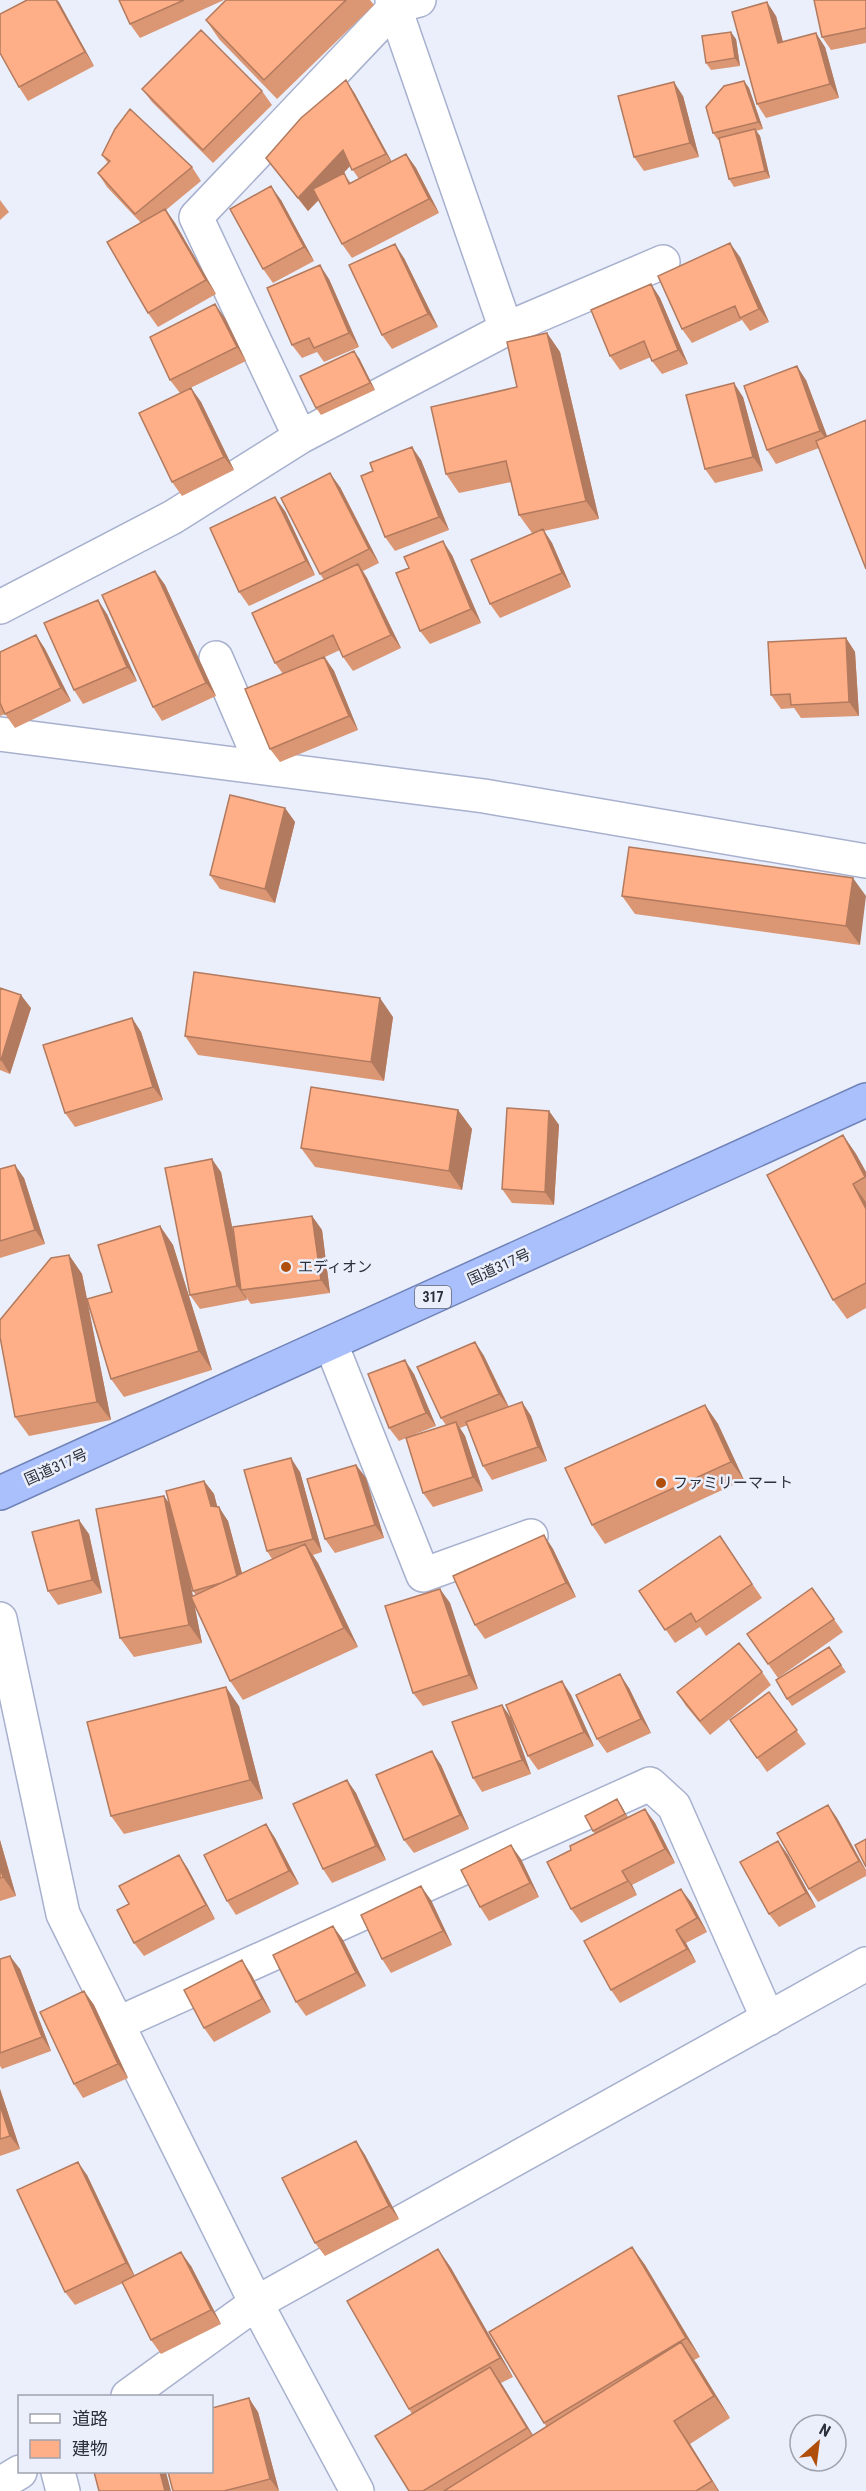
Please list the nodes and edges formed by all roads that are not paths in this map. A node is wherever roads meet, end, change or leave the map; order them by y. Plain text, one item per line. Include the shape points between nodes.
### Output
1 (402, 2) edge
2 (663, 262) dead end
3 (506, 329) junction
4 (300, 437) junction
5 (0, 607) edge
6 (216, 658) dead end
7 (0, 734) edge
8 (263, 767) junction
9 (866, 861) edge
10 (866, 1100) edge
11 (331, 1344) junction
12 (0, 1493) edge
13 (531, 1536) dead end
14 (0, 1619) edge
15 (866, 1964) edge
16 (768, 2019) junction
17 (119, 2024) junction
18 (256, 2303) junction
19 (131, 2395) edge
20 (18, 2473) edge
21 (58, 2473) edge
22 (0, 2484) edge
23 (63, 2491) edge
24 (357, 2491) edge

1 - 3 street
1 - 4 street via 196,217
2 - 3 street
3 - 4 street
4 - 5 street via 173,517
6 - 8 street
7 - 8 street
8 - 9 street via 484,796
10 - 11 highway, 国道317号 / 317
11 - 12 highway, 国道317号 / 317
11 - 13 street via 423,1575
14 - 17 street via 63,1914
15 - 16 street
16 - 17 street via 674,1806 650,1784
16 - 18 street
17 - 18 street
18 - 19 street
18 - 24 street
20 - 22 street
21 - 23 street

